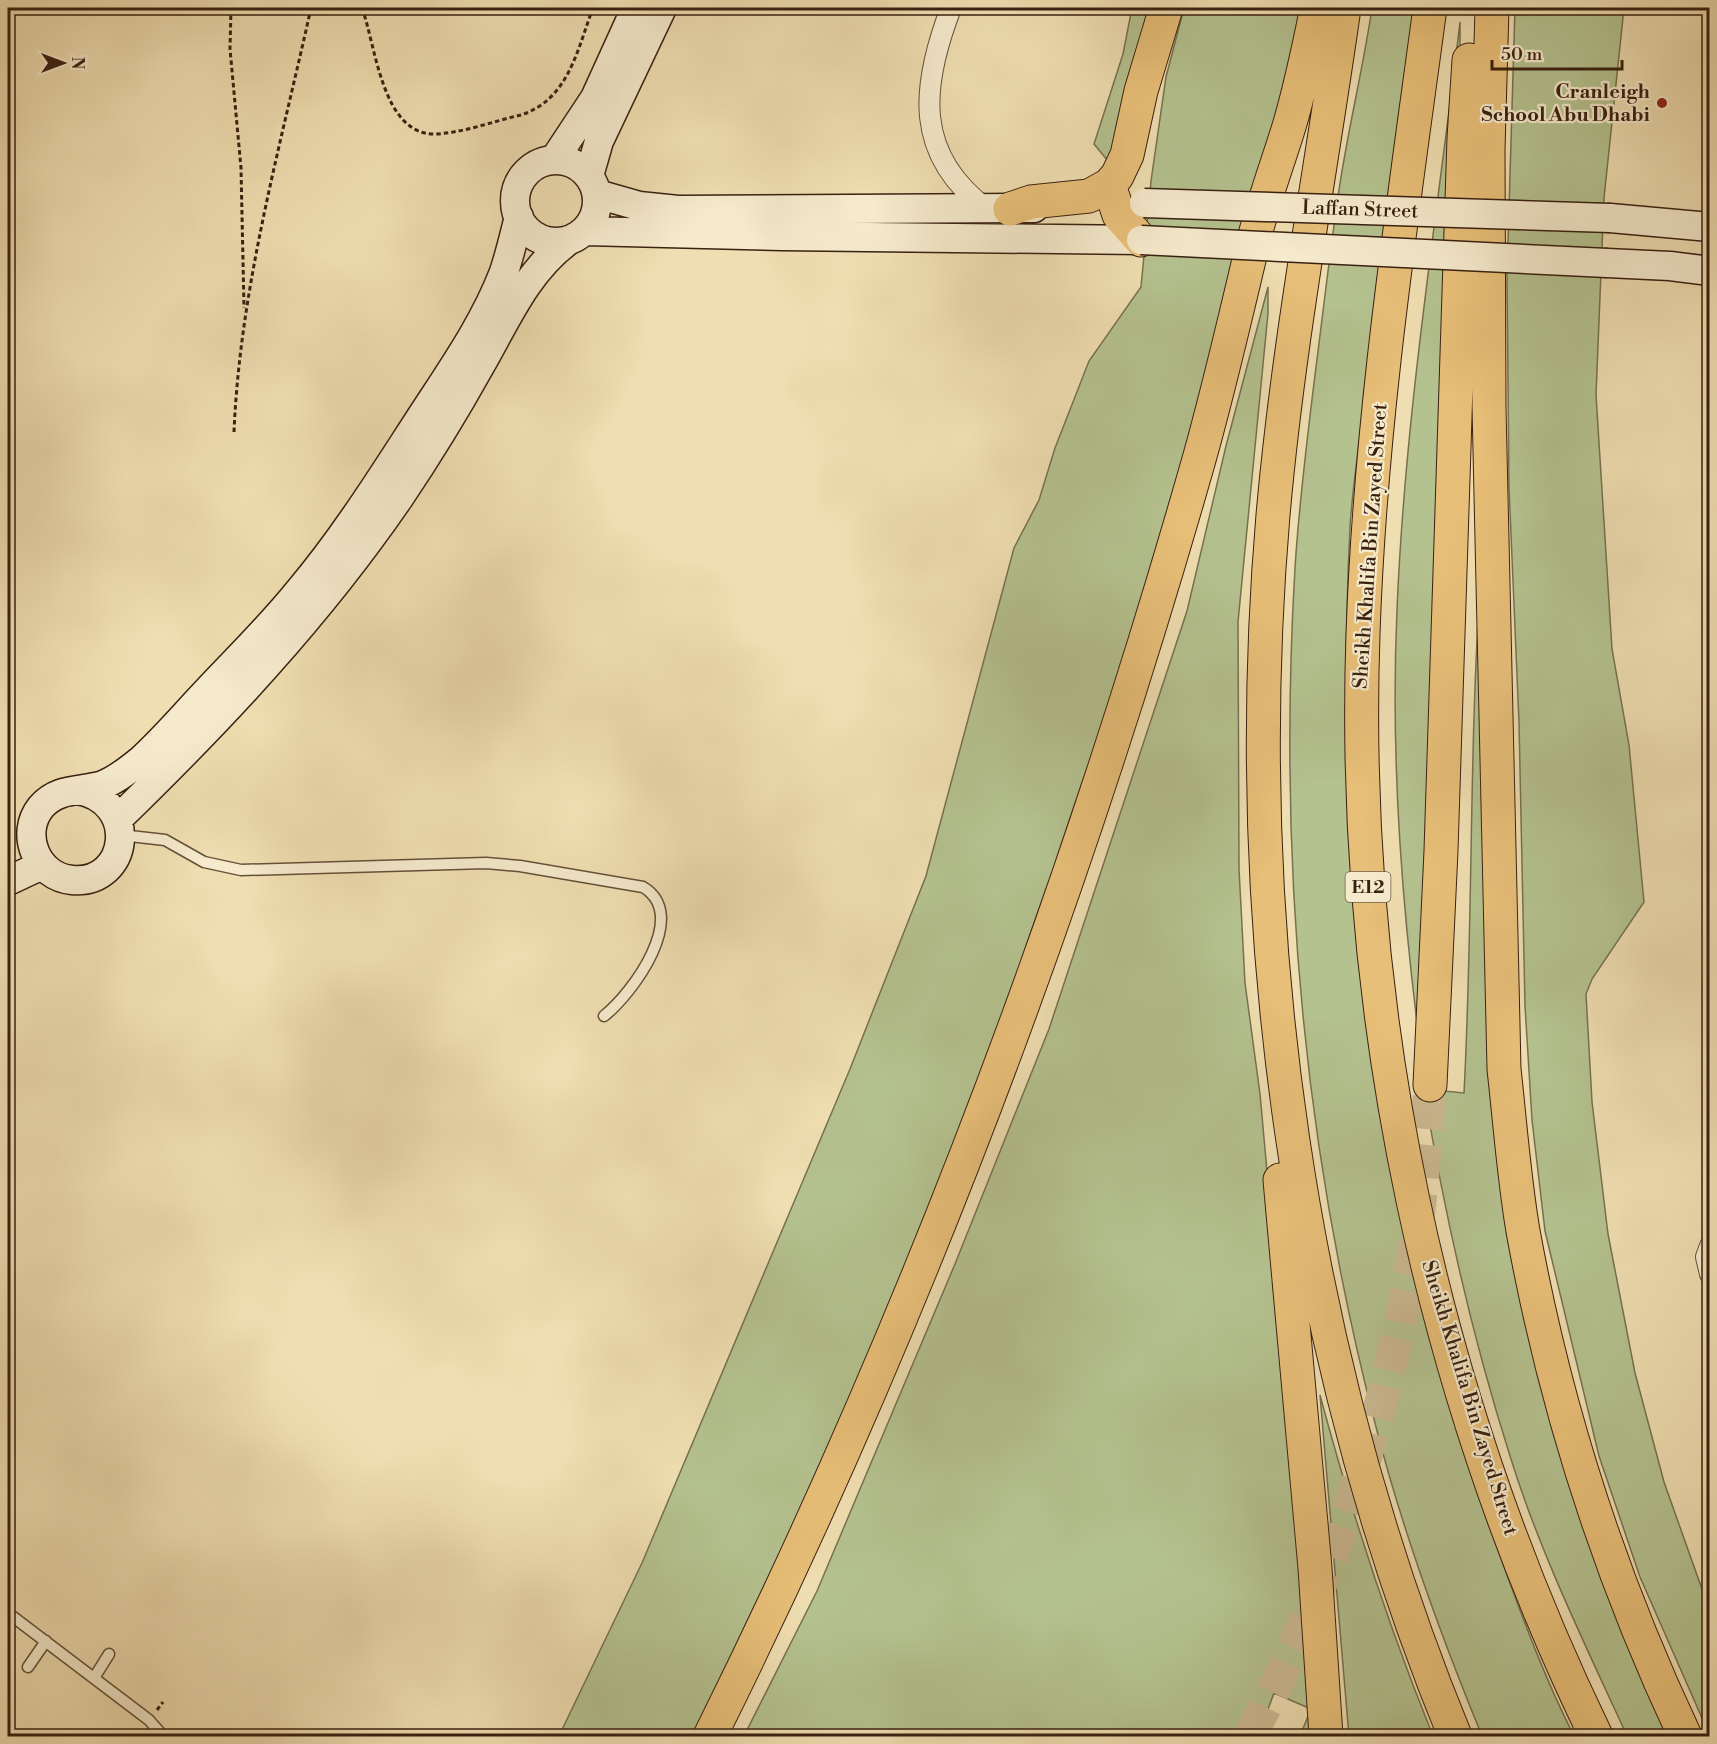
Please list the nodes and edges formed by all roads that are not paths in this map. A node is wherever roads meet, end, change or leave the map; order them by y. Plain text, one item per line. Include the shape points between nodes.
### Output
1 (636, 8) edge
2 (662, 8) edge
3 (951, 8) edge
4 (1166, 8) edge
5 (1317, 8) edge
6 (1344, 8) edge
7 (1430, 8) edge
8 (1473, 8) edge
9 (1492, 8) edge
10 (554, 160) junction
11 (593, 185) junction
12 (1122, 198) junction
13 (999, 210) junction
14 (519, 217) junction
15 (1710, 227) edge
16 (577, 236) junction
17 (1141, 240) junction
18 (1710, 271) edge
19 (77, 790) junction
20 (32, 826) junction
21 (119, 827) junction
22 (8, 848) edge
23 (42, 865) junction
24 (8, 881) edge
25 (1273, 990) junction
26 (604, 1016) dead end
27 (1430, 1085) tunnel mouth
28 (1710, 1246) edge
29 (1710, 1274) edge
30 (8, 1613) edge
31 (46, 1641) junction
32 (110, 1654) dead end
33 (28, 1666) dead end
34 (94, 1678) junction
35 (163, 1737) edge
36 (710, 1737) edge
37 (1326, 1737) edge
38 (1455, 1737) edge
39 (1596, 1737) edge
40 (1685, 1737) edge

1 - 10 street via 595,98
2 - 11 street via 599,141
3 - 13 street via 930,72 932,132 938,151 958,184
4 - 12 highway via 1141,92 1124,166
5 - 36 highway via 1300,85 1256,233 1198,460 1129,692 1051,929 977,1128 870,1393 781,1593
6 - 25 highway via 1294,334 1273,515 1263,771
7 - 39 highway, Sheikh Khalifa Bin Zayed Street / E12 via 1383,375 1365,579 1362,746 1372,936 1402,1147 1444,1330 1517,1554
8 - 27 highway via 1464,138
9 - 40 highway via 1489,418 1504,1057 1513,1153 1546,1346 1576,1457 1631,1616
10 - 11 street via 574,163
10 - 14 street via 536,165 522,179 515,198
11 - 13 street via 639,206 678,210
11 - 16 street via 596,214
12 - 13 highway via 1089,196
12 - 15 street, Laffan Street, bridge via 1611,218
12 - 17 highway via 1125,224
14 - 16 street via 524,226 548,241
14 - 19 street via 504,272 482,316 390,465 319,566 279,615 144,757 104,785
16 - 17 street, Laffan Street
16 - 21 street via 537,269 434,444 368,544 271,663
17 - 18 street, Laffan Street, bridge via 1659,265
19 - 20 street via 48,800
19 - 21 street via 106,802
20 - 22 street
20 - 23 street via 32,847
21 - 23 street via 115,858 99,874 80,880 59,877
21 - 26 lane via 165,840 204,862 241,870 486,863 643,887 660,907 654,949 629,993
23 - 24 street
25 - 37 highway via 1279,1166
25 - 38 highway via 1305,1215 1349,1415 1406,1603
28 - 29 street via 1706,1257
30 - 31 lane
31 - 33 lane
31 - 34 lane
32 - 34 lane
34 - 35 lane via 149,1720

